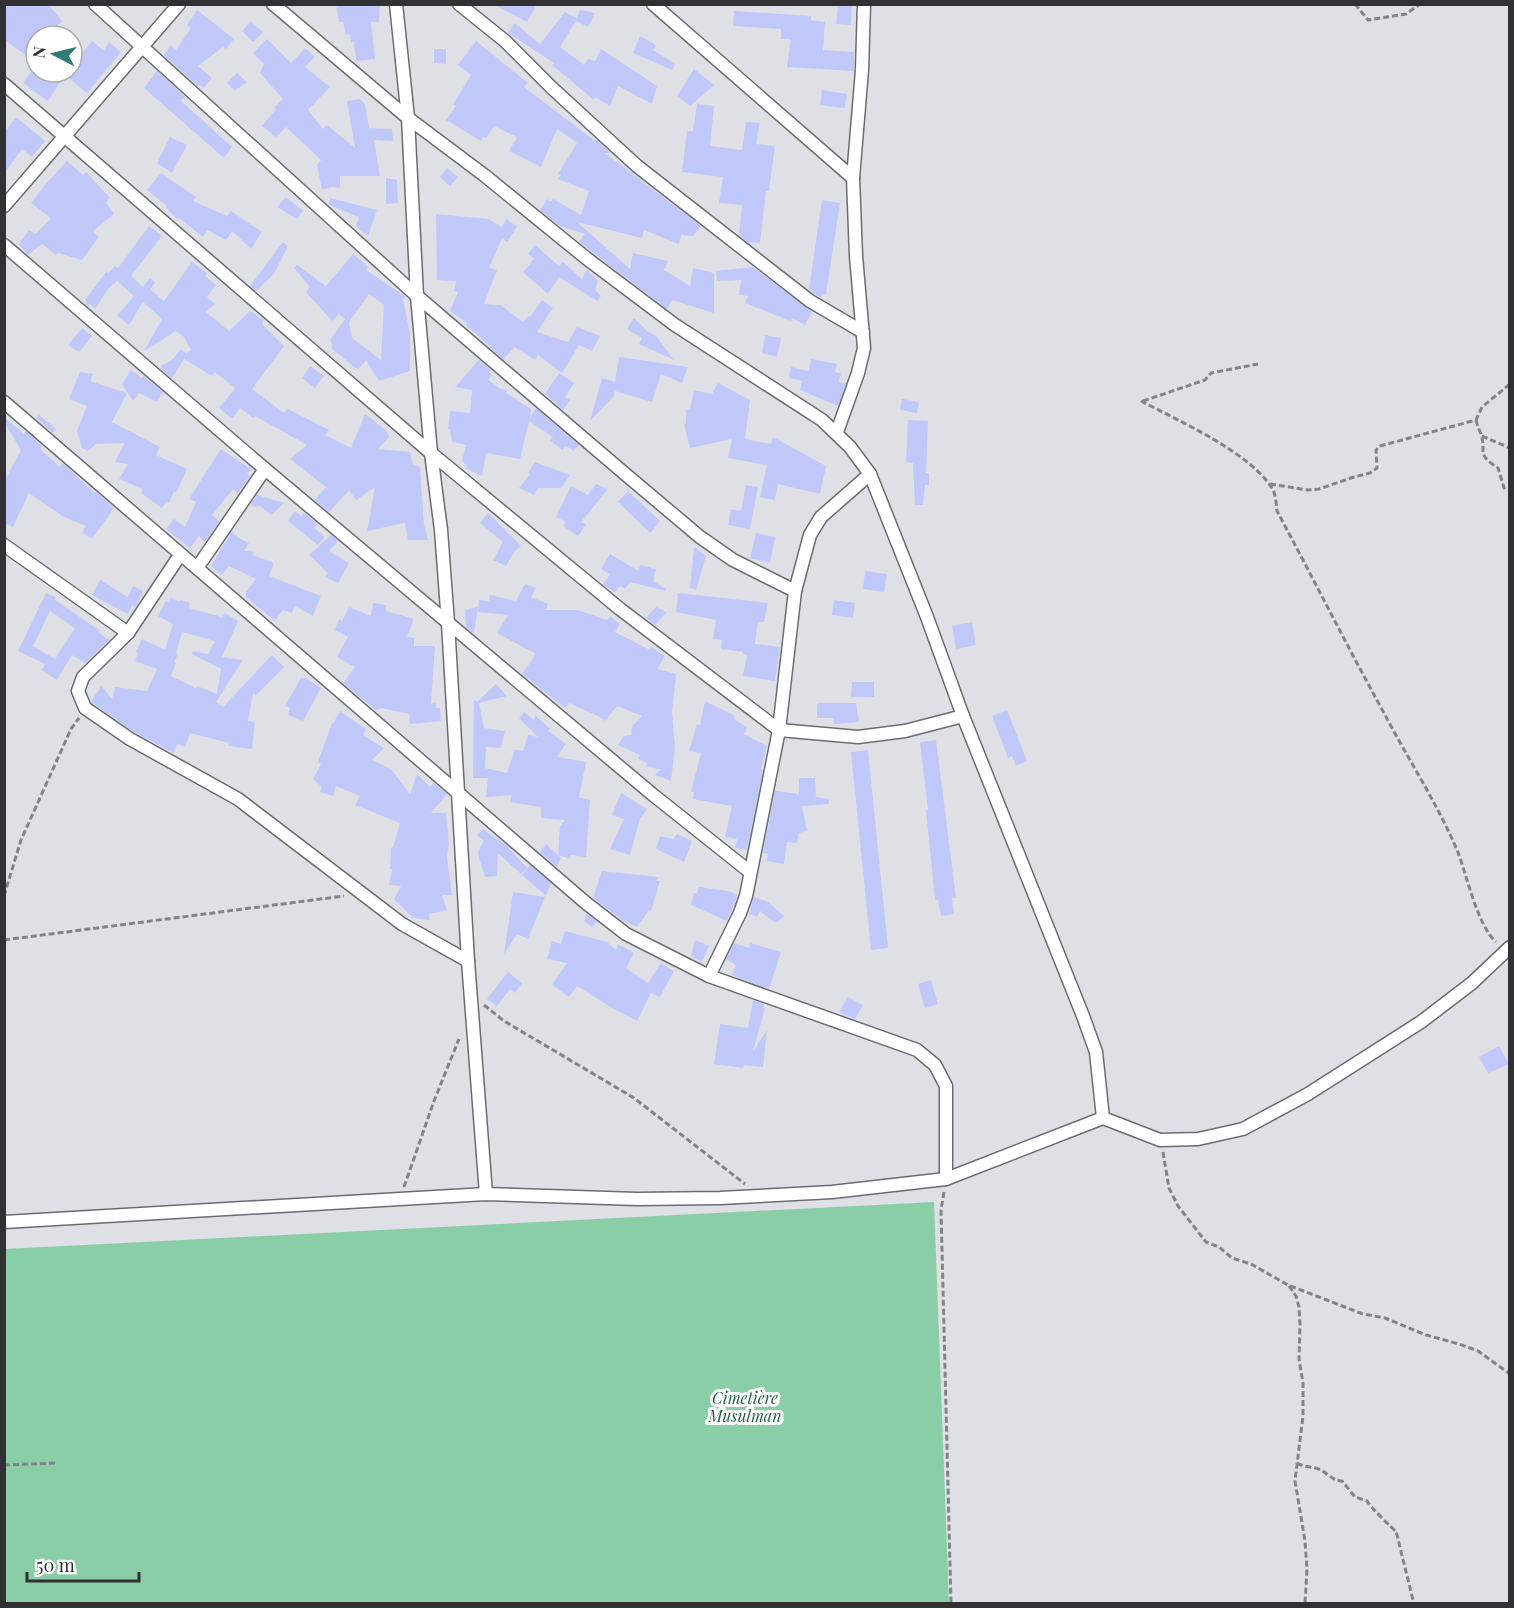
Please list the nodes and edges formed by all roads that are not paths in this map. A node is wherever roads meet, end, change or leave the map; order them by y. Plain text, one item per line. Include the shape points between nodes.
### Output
1 (95, 4) edge
2 (179, 4) edge
3 (273, 4) edge
4 (396, 4) edge
5 (459, 4) edge
6 (653, 4) edge
7 (864, 4) edge
8 (143, 46) junction
9 (4, 84) edge
10 (408, 117) junction
11 (66, 136) junction
12 (853, 178) junction
13 (4, 206) edge
14 (4, 245) edge
15 (417, 296) junction
16 (863, 332) junction
17 (4, 402) edge
18 (837, 432) junction
19 (431, 453) junction
20 (265, 469) junction
21 (870, 474) junction
22 (4, 545) edge
23 (180, 555) junction
24 (197, 568) junction
25 (795, 591) junction
26 (448, 622) junction
27 (128, 633) junction
28 (963, 716) junction
29 (779, 730) junction
30 (457, 793) junction
31 (750, 872) junction
32 (1509, 950) edge
33 (468, 961) junction
34 (709, 976) junction
35 (1103, 1118) junction
36 (946, 1179) junction
37 (486, 1194) junction
38 (4, 1222) edge

1 - 8 street
2 - 8 street
3 - 10 street
4 - 10 street
5 - 16 street via 505,41 637,166 810,301
6 - 12 street
7 - 12 street
8 - 11 street
8 - 15 street
9 - 11 street
10 - 15 street
10 - 18 street via 644,303
11 - 13 street
11 - 19 street
12 - 16 street
14 - 20 street
15 - 19 street
15 - 25 street via 700,537 733,560
16 - 18 street via 861,361
17 - 23 street
18 - 21 street
19 - 26 street
19 - 29 street via 621,609
20 - 24 street
20 - 26 street
21 - 25 street via 821,517 810,535
21 - 28 street
22 - 27 street
23 - 24 street
23 - 27 street
24 - 30 street
25 - 29 street
26 - 30 street
26 - 31 street
27 - 33 street via 83,677 78,692 85,708 130,739 238,799 402,924
28 - 29 street via 905,731 858,736
28 - 35 street via 1096,1052
29 - 31 street
30 - 33 street
30 - 34 street via 626,934
31 - 34 street via 740,913
32 - 35 street via 1421,1022 1308,1094 1243,1129 1198,1139 1160,1140
33 - 37 street
34 - 36 street via 917,1050 935,1065 946,1086
35 - 36 street
36 - 37 street via 761,1197
37 - 38 street

